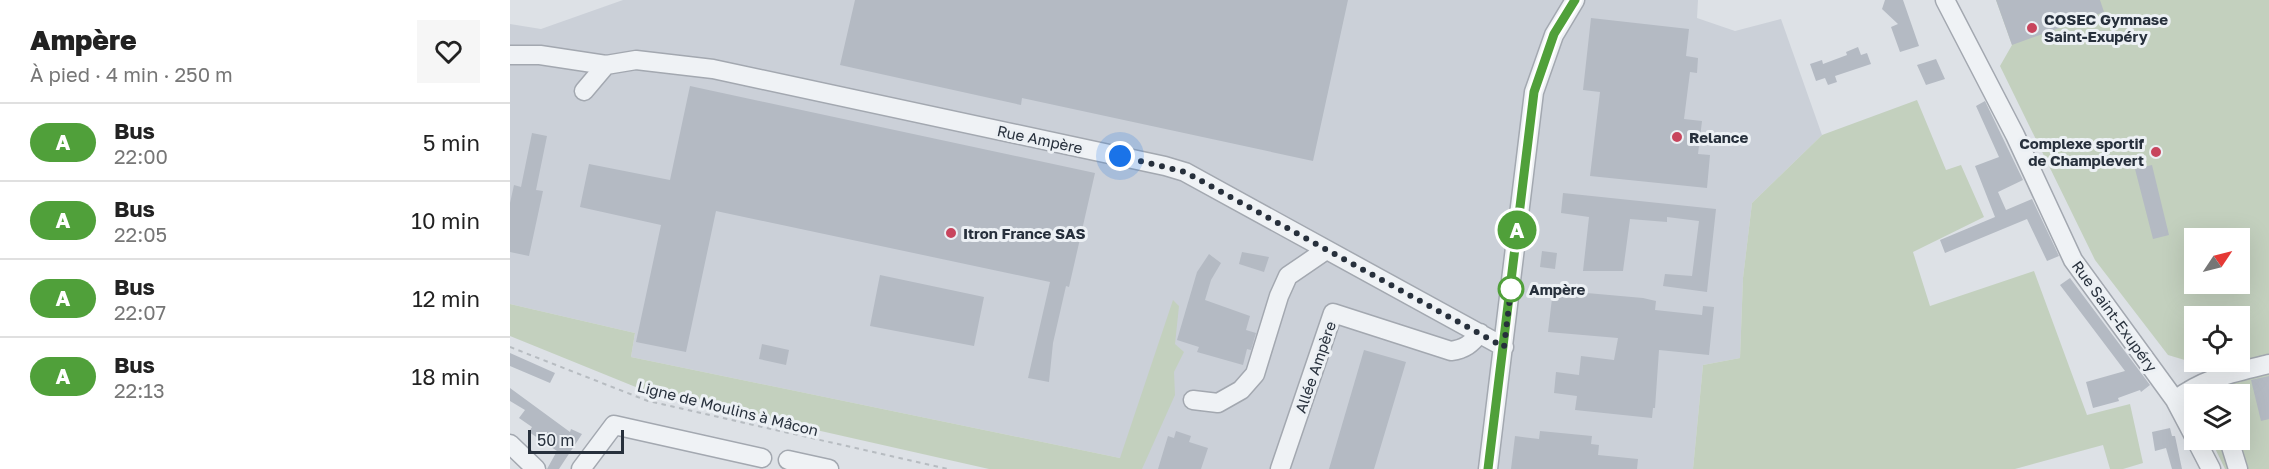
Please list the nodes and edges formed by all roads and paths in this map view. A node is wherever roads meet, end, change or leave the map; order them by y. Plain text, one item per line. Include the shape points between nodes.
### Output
1 (1575, 0) edge
2 (1945, 0) edge
3 (510, 55) edge
4 (606, 65) junction
5 (584, 91) dead end
6 (1326, 250) junction
7 (1480, 333) junction
8 (510, 347) edge
9 (1504, 347) junction
10 (2269, 364) edge
11 (1193, 400) dead end
12 (2175, 400) junction
13 (2184, 417) edge
14 (510, 444) edge
15 (2201, 450) edge
16 (2232, 450) edge
17 (762, 458) dead end
18 (788, 460) dead end
19 (536, 469) edge
20 (581, 469) edge
21 (829, 469) edge
22 (948, 469) edge
23 (1280, 469) edge
24 (1488, 469) edge
25 (2211, 469) edge
26 (2238, 469) edge

1 - 9 street via 1554,34 1534,92
2 - 12 street, Rue Saint-Exupéry via 2015,135 2073,260
3 - 4 street, Rue Ampère via 540,55
4 - 5 street
4 - 6 street, Rue Ampère via 636,60 713,69 1166,166 1185,172
6 - 7 street, Rue Ampère
6 - 11 street via 1288,276 1255,374 1241,390 1218,403
7 - 9 street, Rue Ampère
7 - 23 street, Allée Ampère via 1462,350 1451,351 1333,313
8 - 22 path, Ligne de Moulins à Mâcon via 648,401
9 - 24 street
10 - 12 street via 2209,378
12 - 13 street, Rue Saint-Exupéry
14 - 19 street
15 - 25 street, Rue Saint-Exupéry
16 - 26 street
17 - 20 street via 614,425
18 - 21 street

